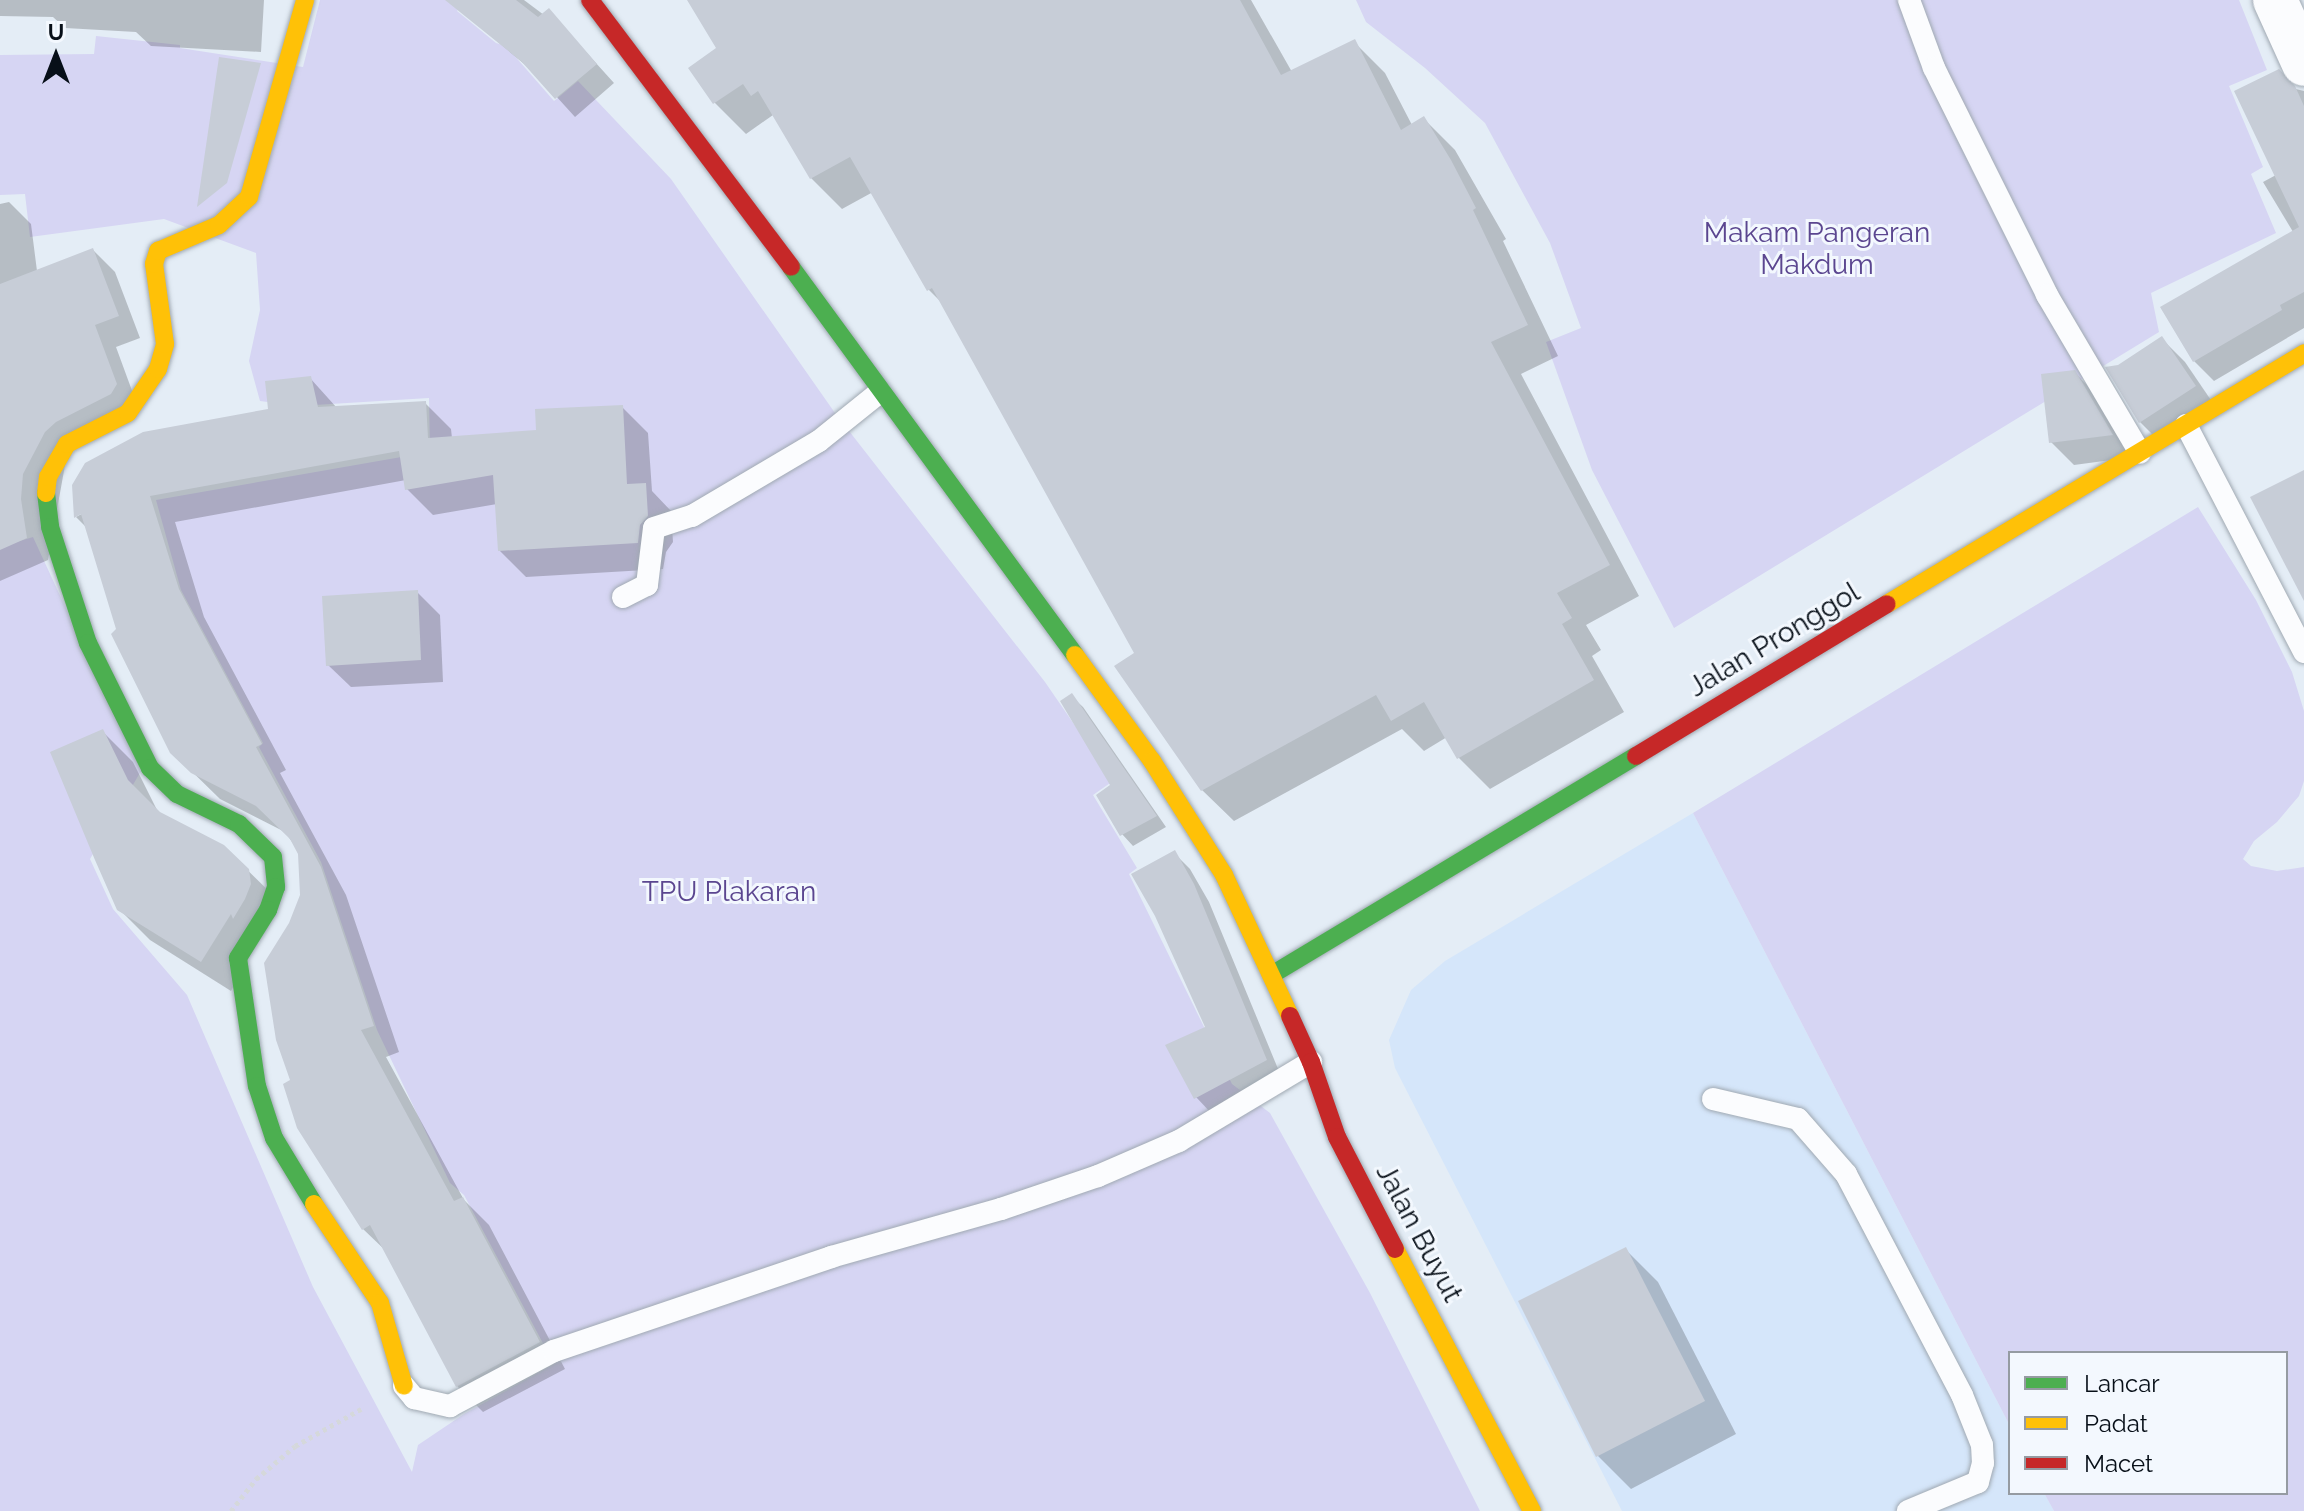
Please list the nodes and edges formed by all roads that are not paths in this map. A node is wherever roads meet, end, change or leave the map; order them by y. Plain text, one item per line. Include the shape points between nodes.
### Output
1 (305, 0) edge
2 (1909, 0) edge
3 (2275, 0) edge
4 (606, 11) edge
5 (2304, 64) edge
6 (2304, 353) edge
7 (880, 392) junction
8 (2186, 425) junction
9 (2140, 453) junction
10 (623, 597) dead end
11 (2304, 652) edge
12 (1273, 974) junction
13 (1311, 1062) junction
14 (1713, 1099) dead end
15 (404, 1386) joint
16 (1532, 1511) edge
17 (1908, 1511) edge

1 - 15 street via 249,197 219,225 158,251 154,264 165,344 158,369 128,413 67,444 48,477 46,496 50,527 88,643 150,768 177,794 239,824 273,857 276,887 238,958 257,1086 274,1138 380,1303
2 - 9 lane via 1934,68 2047,295
3 - 5 street
4 - 7 street, Jalan Buyut
6 - 8 street, Jalan Pronggol
7 - 10 lane via 819,441 692,516 654,528 647,585
7 - 12 street, Jalan Buyut via 1152,761 1224,875
8 - 9 street, Jalan Pronggol
8 - 11 lane
9 - 12 street, Jalan Pronggol
12 - 13 street, Jalan Buyut
13 - 15 lane via 1179,1141 1098,1176 831,1257 554,1351 450,1406 414,1398
13 - 16 street, Jalan Buyut via 1337,1137
14 - 17 lane via 1798,1119 1846,1174 1962,1395 1982,1445 1978,1482

